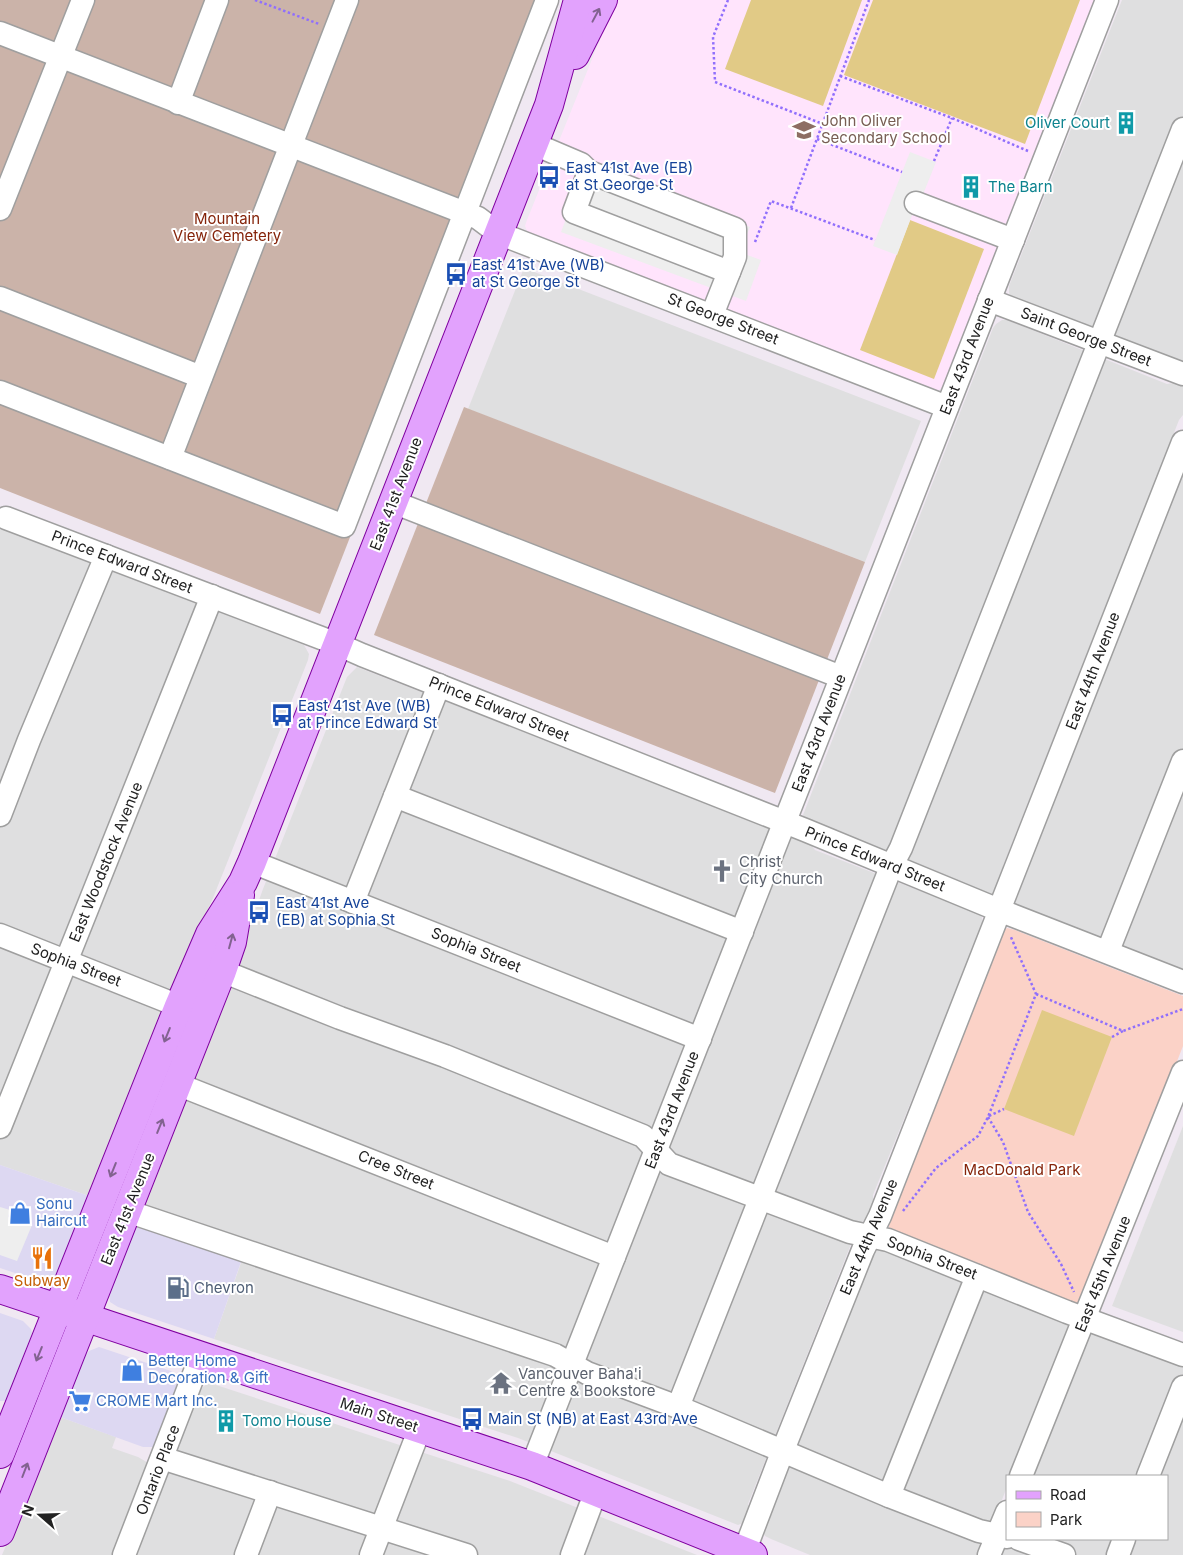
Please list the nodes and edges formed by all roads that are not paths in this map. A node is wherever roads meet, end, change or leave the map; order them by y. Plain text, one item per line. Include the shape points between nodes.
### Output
1 (83, 0) edge
2 (218, 0) edge
3 (347, 0) edge
4 (548, 0) edge
5 (578, 0) edge
6 (603, 0) edge
7 (1107, 0) edge
8 (0, 33) edge
9 (62, 56) junction
10 (178, 103) junction
11 (549, 105) junction
12 (1183, 129) edge
13 (534, 144) junction
14 (290, 147) junction
15 (589, 172) junction
16 (916, 203) dead end
17 (0, 209) edge
18 (465, 213) junction
19 (498, 233) junction
20 (1013, 240) junction
21 (732, 265) junction
22 (0, 298) edge
23 (989, 300) junction
24 (712, 315) junction
25 (1099, 342) junction
26 (1183, 374) edge
27 (202, 377) junction
28 (0, 392) edge
29 (947, 408) junction
30 (1183, 442) edge
31 (170, 458) junction
32 (393, 502) junction
33 (2, 515) edge
34 (106, 556) junction
35 (212, 596) junction
36 (337, 644) junction
37 (842, 677) junction
38 (439, 685) junction
39 (1183, 761) edge
40 (395, 796) junction
41 (0, 815) edge
42 (784, 823) junction
43 (891, 867) junction
44 (247, 872) junction
45 (353, 902) junction
46 (1002, 914) junction
47 (742, 932) junction
48 (0, 935) edge
49 (1108, 951) junction
50 (67, 962) junction
51 (222, 971) junction
52 (1183, 982) edge
53 (179, 1006) junction
54 (700, 1039) junction
55 (1183, 1072) edge
56 (177, 1084) junction
57 (0, 1127) edge
58 (656, 1150) junction
59 (761, 1198) junction
60 (126, 1211) junction
61 (869, 1236) junction
62 (614, 1257) junction
63 (977, 1276) junction
64 (0, 1289) edge
65 (57, 1308) junction
66 (85, 1318) junction
67 (1086, 1319) junction
68 (1183, 1355) edge
69 (201, 1356) junction
70 (572, 1364) junction
71 (1183, 1387) edge
72 (678, 1407) junction
73 (8, 1409) edge
74 (420, 1428) junction
75 (783, 1450) junction
76 (0, 1454) edge
77 (162, 1458) junction
78 (532, 1466) junction
79 (1022, 1475) edge
80 (1148, 1475) edge
81 (596, 1491) junction
82 (270, 1492) junction
83 (890, 1496) junction
84 (1006, 1519) edge
85 (382, 1527) junction
86 (0, 1532) edge
87 (1124, 1540) edge
88 (1003, 1541) edge
89 (747, 1554) edge
90 (124, 1555) edge
91 (246, 1555) edge
92 (371, 1555) edge
93 (466, 1555) edge
94 (572, 1555) edge
95 (1064, 1555) edge
96 (1118, 1555) edge

1 - 9 street
2 - 10 street
3 - 14 street
4 - 18 street
5 - 11 main road, East 41st Avenue
11 -> 6 main road, East 41st Avenue
7 - 20 street, East 43rd Avenue
8 - 9 street, St George Street
9 - 10 street, St George Street
9 - 17 street
10 - 14 street, St George Street
11 - 13 main road, East 41st Avenue
12 - 25 street
13 - 15 street via 581,164
13 - 19 main road, East 41st Avenue
14 - 18 street, St George Street
14 - 27 street
15 - 21 street via 735,229
15 - 21 street via 574,212
16 - 20 street
18 - 19 street, St George Street
18 - 31 street via 344,526
19 - 24 street, St George Street
19 - 32 main road, East 41st Avenue
20 - 23 street, East 43rd Avenue
21 - 24 street
22 - 27 street
23 - 25 street, Saint George Street
23 - 29 street, East 43rd Avenue
24 - 29 street, St George Street
25 - 26 street, Saint George Street
25 - 43 street
27 - 31 street
28 - 31 street
29 - 37 street, East 43rd Avenue
30 - 46 street, East 44th Avenue
32 - 36 main road, East 41st Avenue
32 - 37 street
33 - 34 street, Prince Edward Street
34 - 35 street, Prince Edward Street
34 - 41 street
35 - 36 street, Prince Edward Street
35 - 50 street, East Woodstock Avenue
36 - 38 street, Prince Edward Street
36 - 44 main road, East 41st Avenue
37 - 42 street, East 43rd Avenue
38 - 40 street
38 - 42 street, Prince Edward Street
39 - 49 street
40 - 45 street
40 - 47 street
42 - 43 street, Prince Edward Street
42 - 47 street, East 43rd Avenue
43 - 46 street, Prince Edward Street
43 - 59 street
44 - 45 street, Sophia Street
51 -> 44 main road, East 41st Avenue via 232,942
44 - 53 main road, East 41st Avenue via 210,934
45 - 54 street, Sophia Street
46 - 49 street, Prince Edward Street
46 - 61 street, East 44th Avenue via 880,1216
47 - 54 street, East 43rd Avenue
48 - 50 street, Sophia Street
49 - 52 street, Prince Edward Street
50 - 53 street, Sophia Street
50 - 57 street, East Woodstock Avenue
51 - 56 main road, East 41st Avenue
51 - 58 street, Sophia Street via 643,1136
53 -> 65 main road, East 41st Avenue
54 - 58 street, East 43rd Avenue
55 - 67 street, East 45th Avenue
60 -> 56 main road, East 41st Avenue
56 - 62 street, Cree Street
58 - 59 street, Sophia Street via 669,1164
58 - 62 street, East 43rd Avenue
59 - 61 street, Sophia Street via 850,1232
59 - 72 street
60 - 66 main road, East 41st Avenue
60 - 70 street via 555,1355
61 - 63 street, Sophia Street via 888,1240
61 - 75 street, East 44th Avenue
62 - 70 street, East 43rd Avenue
63 - 67 street, Sophia Street
63 - 83 street
64 - 65 main road, Main Street
65 - 66 main road, Main Street
65 -> 73 main road, East 41st Avenue
66 - 69 main road, Main Street
86 -> 66 main road, East 41st Avenue
67 - 68 street, Sophia Street
67 - 79 street, East 45th Avenue
69 - 74 main road, Main Street
69 - 77 street, Ontario Place
70 - 72 street via 587,1373
70 - 78 street, East 43rd Avenue
71 - 80 street
72 - 75 street
73 - 76 main road, East 41st Avenue
74 - 78 main road, Main Street
74 - 85 street
75 - 83 street
75 - 89 street, East 44th Avenue
77 - 82 street
77 - 90 street, Ontario Place
78 - 81 main road, Main Street
81 - 89 main road, Main Street
81 - 94 street
82 - 85 street
82 - 91 street
83 - 88 street
84 - 88 street
85 - 92 street
85 - 93 street
87 - 96 street
88 - 95 street

